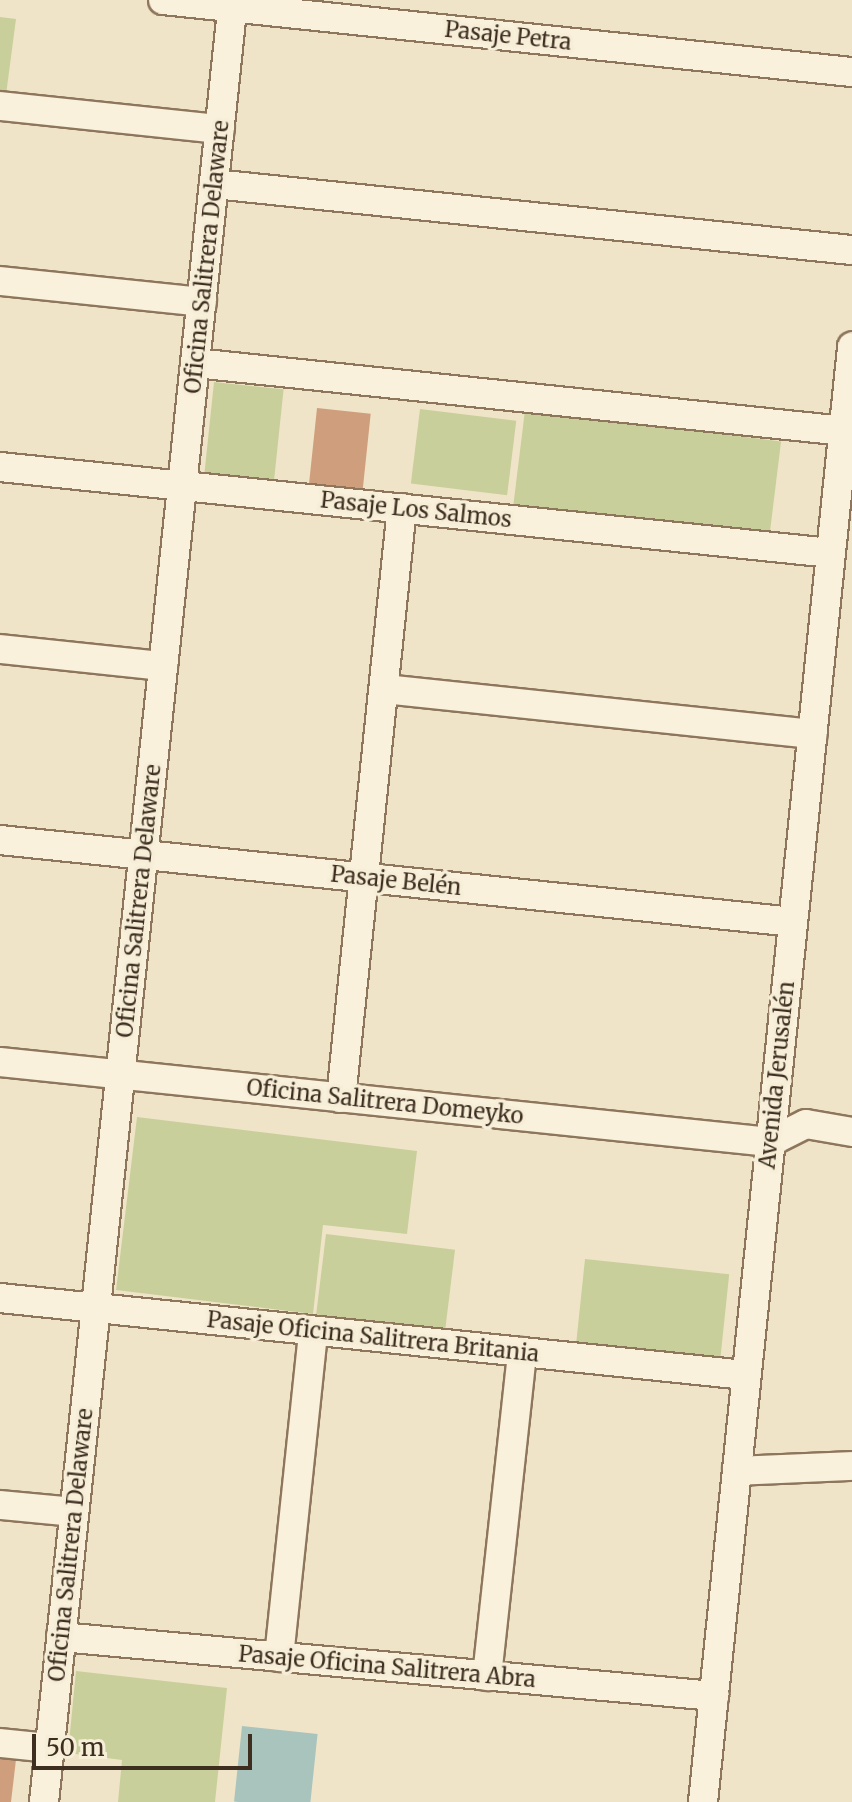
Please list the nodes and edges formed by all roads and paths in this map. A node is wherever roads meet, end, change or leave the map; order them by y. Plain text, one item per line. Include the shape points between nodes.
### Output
1 (163, 0) edge
2 (233, 4) edge
3 (852, 72) edge
4 (0, 106) edge
5 (220, 129) junction
6 (214, 184) junction
7 (852, 250) edge
8 (0, 281) edge
9 (202, 302) junction
10 (852, 347) edge
11 (195, 363) junction
12 (844, 431) junction
13 (0, 467) edge
14 (183, 486) junction
15 (845, 490) edge
16 (402, 508) junction
17 (831, 553) junction
18 (0, 649) edge
19 (163, 666) junction
20 (384, 689) junction
21 (813, 734) junction
22 (0, 840) edge
23 (143, 855) junction
24 (364, 878) junction
25 (793, 922) junction
26 (0, 1062) edge
27 (121, 1074) junction
28 (341, 1098) junction
29 (852, 1132) edge
30 (770, 1142) junction
31 (0, 1298) edge
32 (96, 1308) junction
33 (313, 1331) junction
34 (522, 1352) junction
35 (745, 1375) junction
36 (852, 1466) edge
37 (737, 1471) junction
38 (0, 1505) edge
39 (74, 1512) junction
40 (61, 1637) junction
41 (279, 1657) junction
42 (487, 1676) junction
43 (714, 1696) junction
44 (0, 1743) edge
45 (49, 1748) junction
46 (44, 1802) edge
47 (703, 1802) edge

1 - 2 street, Pasaje Petra
2 - 3 street, Pasaje Petra
2 - 5 street, Oficina Salitrera Delaware
4 - 5 street
5 - 6 street, Oficina Salitrera Delaware
6 - 7 street
6 - 9 street, Oficina Salitrera Delaware
8 - 9 street
9 - 11 street, Oficina Salitrera Delaware
10 - 12 street, Avenida Jerusalén
11 - 12 street
11 - 14 street, Oficina Salitrera Delaware
12 - 15 street, Avenida Jerusalén
13 - 14 street, Pasaje Los Salmos
14 - 16 street, Pasaje Los Salmos
14 - 19 street, Oficina Salitrera Delaware
15 - 17 street, Avenida Jerusalén
16 - 17 street, Pasaje Los Salmos
16 - 20 street
17 - 21 street, Avenida Jerusalén
18 - 19 street
19 - 23 street, Oficina Salitrera Delaware
20 - 21 street
20 - 24 street
21 - 25 street, Avenida Jerusalén
22 - 23 street, Pasaje Belén
23 - 24 street, Pasaje Belén
23 - 27 street, Oficina Salitrera Delaware
24 - 25 street, Pasaje Belén
24 - 28 street
25 - 30 street, Avenida Jerusalén
26 - 27 street, Oficina Salitrera Domeyko
27 - 28 street, Oficina Salitrera Domeyko
27 - 32 street, Oficina Salitrera Delaware
28 - 30 street, Oficina Salitrera Domeyko
29 - 30 street via 806,1124
30 - 35 street, Avenida Jerusalén
31 - 32 street, Pasaje Oficina Salitrera Britania
32 - 33 street, Pasaje Oficina Salitrera Britania
32 - 39 street, Oficina Salitrera Delaware
33 - 34 street, Pasaje Oficina Salitrera Britania
33 - 41 street
34 - 35 street, Pasaje Oficina Salitrera Britania
34 - 42 street
35 - 37 street, Avenida Jerusalén
36 - 37 street
37 - 43 street, Avenida Jerusalén
38 - 39 street
39 - 40 street, Oficina Salitrera Delaware
40 - 41 street, Pasaje Oficina Salitrera Abra
40 - 45 street, Oficina Salitrera Delaware
41 - 42 street, Pasaje Oficina Salitrera Abra
42 - 43 street, Pasaje Oficina Salitrera Abra
43 - 47 street, Avenida Jerusalén
44 - 45 street
45 - 46 street, Oficina Salitrera Delaware

